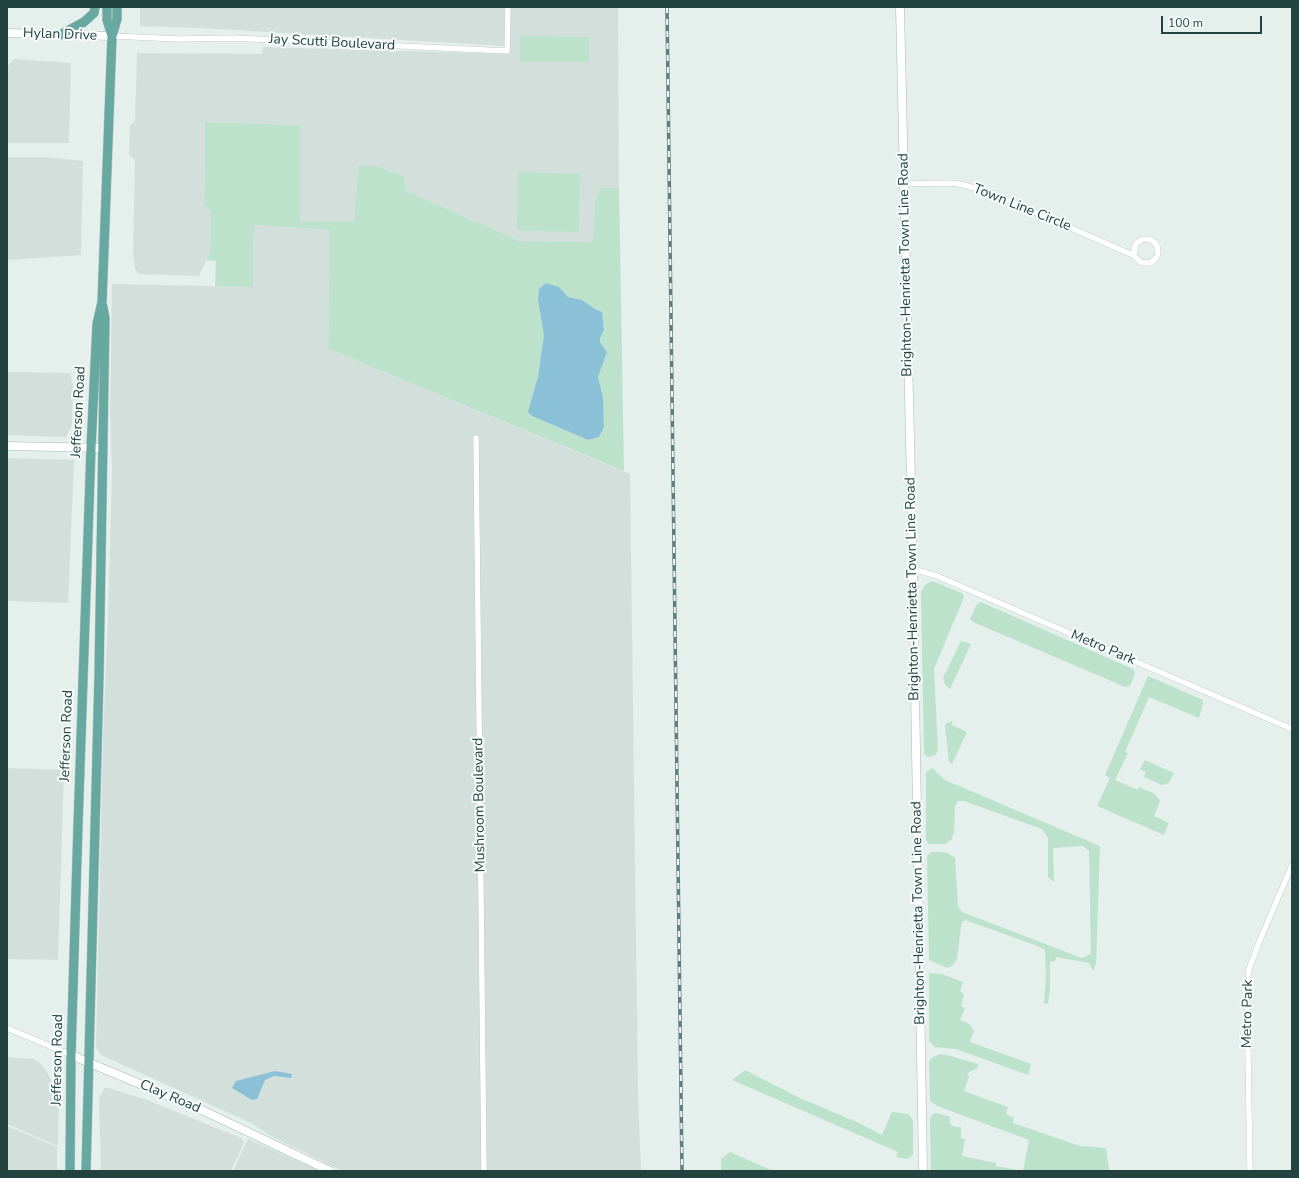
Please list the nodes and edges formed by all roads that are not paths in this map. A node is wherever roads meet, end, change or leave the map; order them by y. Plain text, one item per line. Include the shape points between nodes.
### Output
1 (95, 7) edge
2 (107, 7) edge
3 (117, 7) edge
4 (508, 7) edge
5 (900, 7) edge
6 (7, 34) edge
7 (60, 35) junction
8 (112, 36) junction
9 (904, 184) junction
10 (1135, 256) junction
11 (102, 302) junction
12 (476, 438) dead end
13 (7, 446) edge
14 (90, 448) junction
15 (103, 448) junction
16 (913, 569) junction
17 (1292, 729) edge
18 (1292, 865) edge
19 (7, 1028) edge
20 (72, 1055) junction
21 (88, 1062) junction
22 (70, 1171) edge
23 (86, 1171) edge
24 (330, 1171) edge
25 (484, 1171) edge
26 (923, 1171) edge
27 (1250, 1171) edge

1 - 7 main road via 94,13 84,22
2 - 8 main road, Jefferson Road via 107,20
3 - 8 main road, Jefferson Road via 117,19
4 - 8 street, Jay Scutti Boulevard via 507,51 232,38
5 - 9 street, Brighton-Henrietta Town Line Road
6 - 7 street, Hylan Drive
7 - 8 street, Hylan Drive
8 - 11 main road, Jefferson Road
9 - 10 street, Town Line Circle via 960,184 986,191
9 - 16 street, Brighton-Henrietta Town Line Road
10 - 10 street, Town Line Circle via 1141,262 1149,263 1158,254 1158,246 1149,238 1141,239 1134,248
11 - 14 main road, Jefferson Road via 97,324
11 - 15 main road, Jefferson Road via 105,319
12 - 25 street, Mushroom Boulevard
13 - 14 street
14 - 15 street
14 - 20 main road, Jefferson Road
15 - 21 main road, Jefferson Road
16 - 17 street, Metro Park via 937,576
16 - 26 street, Brighton-Henrietta Town Line Road
18 - 27 street, Metro Park via 1249,968 1247,994
19 - 20 street, Clay Road
20 - 21 street, Clay Road
20 - 22 main road, Jefferson Road
21 - 23 main road, Jefferson Road
21 - 24 street, Clay Road via 204,1111

